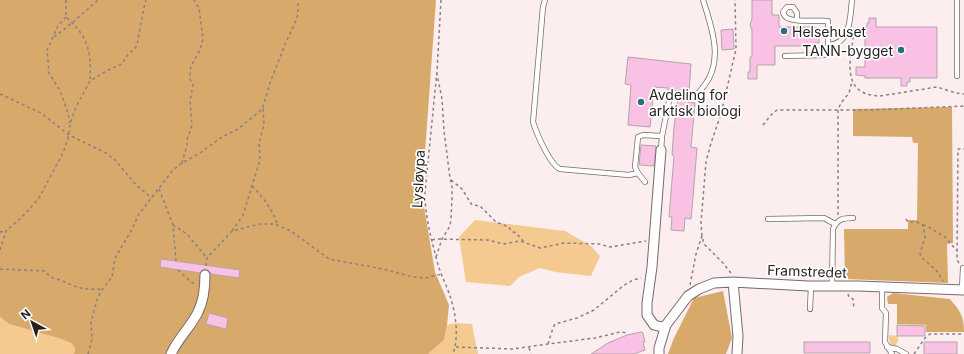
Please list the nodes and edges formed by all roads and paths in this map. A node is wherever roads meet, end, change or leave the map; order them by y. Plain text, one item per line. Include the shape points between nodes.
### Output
1 (66, 0) edge
2 (98, 0) edge
3 (146, 0) edge
4 (194, 0) edge
5 (298, 0) edge
6 (441, 0) edge
7 (545, 0) edge
8 (703, 0) edge
9 (734, 0) edge
10 (852, 0) edge
11 (957, 0) edge
12 (66, 17) junction
13 (797, 20) dead end
14 (72, 23) junction
15 (855, 27) dead end
16 (53, 38) junction
17 (828, 45) junction
18 (785, 56) dead end
19 (437, 71) junction
20 (956, 76) dead end
21 (90, 81) junction
22 (852, 81) junction
23 (0, 94) edge
24 (964, 94) edge
25 (964, 106) edge
26 (263, 107) junction
27 (838, 110) junction
28 (70, 124) junction
29 (763, 125) dead end
30 (69, 135) junction
31 (662, 136) junction
32 (964, 149) edge
33 (661, 150) joint
34 (182, 163) junction
35 (638, 173) junction
36 (450, 178) junction
37 (645, 182) dead end
38 (251, 186) junction
39 (159, 189) junction
40 (152, 198) junction
41 (853, 218) dead end
42 (768, 219) dead end
43 (906, 219) dead end
44 (836, 222) junction
45 (173, 225) junction
46 (924, 225) junction
47 (278, 226) junction
48 (6, 231) junction
49 (232, 231) junction
50 (0, 232) edge
51 (702, 236) junction
52 (442, 239) junction
53 (432, 240) junction
54 (655, 241) junction
55 (526, 243) junction
56 (0, 250) edge
57 (957, 251) junction
58 (436, 257) junction
59 (207, 258) junction
60 (176, 261) dead end
61 (206, 266) dead end
62 (963, 268) edge
63 (0, 270) edge
64 (178, 270) dead end
65 (442, 274) junction
66 (204, 275) dead end
67 (651, 277) junction
68 (733, 282) junction
69 (689, 286) dead end
70 (812, 286) junction
71 (832, 286) junction
72 (204, 287) junction
73 (882, 287) junction
74 (102, 289) junction
75 (948, 289) junction
76 (963, 290) edge
77 (853, 298) dead end
78 (854, 308) dead end
79 (810, 309) dead end
80 (666, 325) junction
81 (627, 333) dead end
82 (964, 334) edge
83 (548, 344) junction
84 (456, 346) junction
85 (887, 347) junction
86 (529, 348) junction
87 (88, 354) edge
88 (171, 354) edge
89 (453, 354) edge
90 (531, 354) edge
91 (659, 354) edge
92 (737, 354) edge
93 (892, 354) edge
94 (906, 354) edge
95 (914, 354) edge

1 - 12 path
2 - 14 path
3 - 21 path via 134,50 122,64
4 - 34 path via 199,8 203,39 191,66 192,124
5 - 26 path via 298,14 271,80
6 - 19 path, Lysløypa
7 - 35 lane via 533,122 552,162 560,169 629,175
8 - 31 lane via 712,31 713,71 710,79 697,94 670,96
9 - 51 path via 736,49 721,114 706,162
10 - 17 lane via 848,27 843,40 836,45
11 - 20 lane
12 - 14 path
12 - 16 path via 58,26
13 - 17 lane via 828,21
14 - 16 path
14 - 21 path via 78,28 86,43 90,59
15 - 22 path via 850,70
16 - 28 path via 47,50 49,73 60,91
17 - 18 lane via 824,55
19 - 36 path
19 - 53 path, Lysløypa via 425,192 425,207
21 - 28 path via 80,97
22 - 24 path via 861,92 873,96 937,87
22 - 27 path via 849,93
23 - 30 path via 41,113
25 - 27 path
26 - 34 path via 238,129
26 - 38 path via 260,160
27 - 29 path via 777,110
27 - 44 path
28 - 30 path
30 - 40 path via 106,153
30 - 48 path via 63,153 39,198 22,218
31 - 33 lane
31 - 35 lane via 638,136 635,167
32 - 57 path via 958,149
33 - 54 street
34 - 39 path via 172,170
35 - 37 lane
36 - 52 path via 451,219
36 - 55 path via 462,189 472,205 480,206 496,222 509,227
38 - 47 path via 268,205
38 - 49 path via 243,215
39 - 40 path
39 - 45 path
40 - 74 path via 134,222 115,258 112,277
41 - 44 lane
42 - 44 lane via 824,218
43 - 46 path via 908,222
44 - 71 lane via 832,234
45 - 59 path via 187,234
45 - 60 path
46 - 57 path via 945,237
46 - 75 path via 925,238 921,257 936,270
47 - 49 path via 259,224
47 - 65 path via 291,231 329,259 413,277 425,278
48 - 50 path
48 - 56 path
49 - 59 path
51 - 68 path via 706,246 730,272
51 - 69 path
52 - 53 path
52 - 55 path via 488,240 503,244
52 - 58 path
53 - 58 path, Lysløypa
54 - 55 path via 610,247 599,244 564,243 544,248
54 - 67 street
57 - 62 path via 957,260
58 - 65 path, Lysløypa
59 - 61 path
62 - 76 lane
63 - 74 path via 45,271 52,278 79,289
64 - 72 path via 191,282
65 - 84 path, Lysløypa via 454,310
66 - 72 street
67 - 80 street via 647,315 654,325
67 - 83 path via 633,280 594,310 555,324
68 - 70 street, Framstredet
68 - 80 street, Framstredet via 714,283 694,292
68 - 92 street
70 - 71 street, Framstredet
70 - 79 lane
71 - 73 street, Framstredet
72 - 88 street via 199,310
73 - 75 street, Framstredet
73 - 85 lane
74 - 87 path via 91,322 92,338
75 - 76 street, Framstredet
77 - 78 path
80 - 91 street, Framstredet
81 - 83 path
82 - 95 path via 930,334
83 - 86 path
84 - 86 path
84 - 89 path, Lysløypa
85 - 93 lane
85 - 94 lane
86 - 90 path

